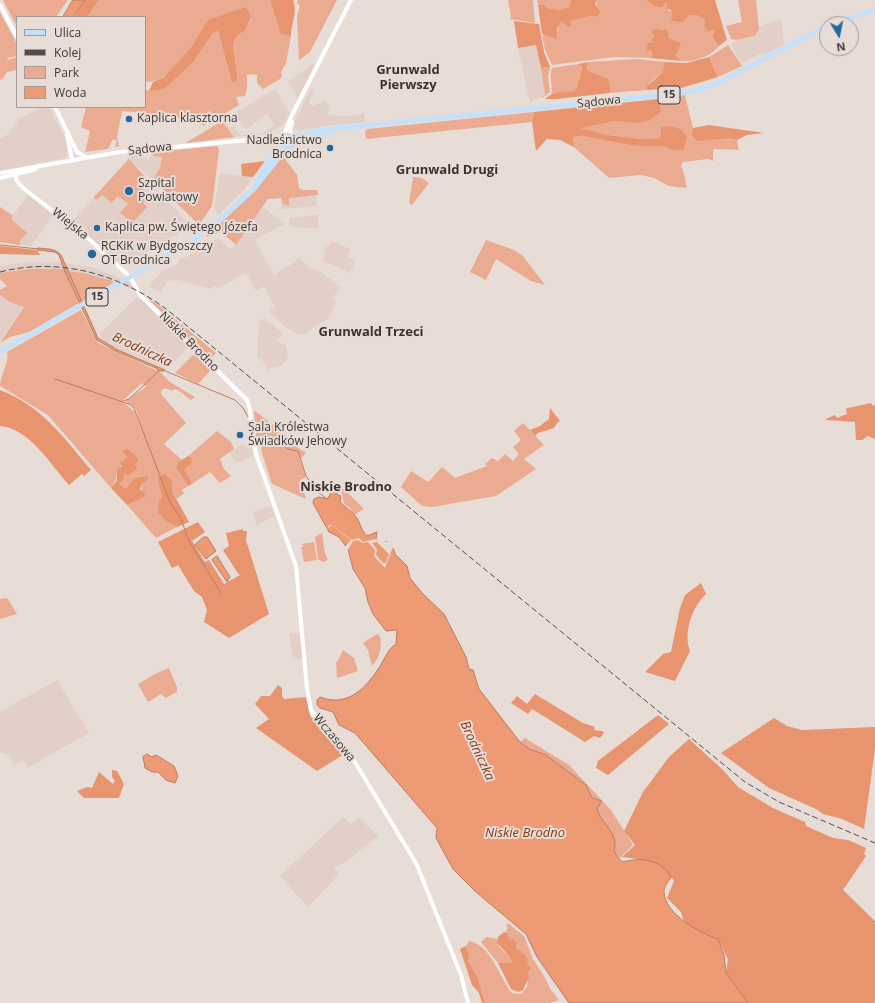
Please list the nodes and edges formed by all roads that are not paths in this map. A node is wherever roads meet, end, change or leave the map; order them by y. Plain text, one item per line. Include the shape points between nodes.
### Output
1 (351, 0) edge
2 (0, 5) edge
3 (875, 10) edge
4 (857, 16) edge
5 (819, 30) edge
6 (16, 35) edge
7 (54, 108) edge
8 (296, 108) junction
9 (356, 128) junction
10 (65, 129) junction
11 (283, 136) junction
12 (291, 136) junction
13 (252, 139) junction
14 (69, 144) junction
15 (280, 144) junction
16 (294, 145) junction
17 (286, 149) junction
18 (76, 152) junction
19 (86, 157) junction
20 (72, 160) junction
21 (65, 161) junction
22 (14, 173) junction
23 (0, 174) edge
24 (0, 178) edge
25 (244, 198) junction
26 (130, 277) joint
27 (0, 352) edge
28 (250, 406) joint
29 (468, 1003) edge

1 - 8 street
2 - 6 street
3 - 4 main road
5 - 9 main road, Sądowa / 15 via 729,78 695,91
7 - 10 street
8 - 11 street
8 - 12 street via 290,129
9 - 12 main road, Sądowa / 15 via 321,130
9 - 16 main road, Sądowa / 15 via 310,136
10 - 14 street
10 - 18 street
11 - 12 main road, 15
11 - 13 street, Sądowa
11 - 15 main road, 15
12 - 16 main road
13 - 15 street, Sądowa
13 - 19 street, Sądowa
14 - 20 street
14 - 21 street via 70,152
15 - 17 main road
15 - 25 main road, 15
16 - 17 main road, 15
17 - 25 main road, 15
18 - 19 street
18 - 20 street
19 - 20 street, Sądowa
20 - 21 street, Sądowa
21 - 22 street, Sądowa
22 - 23 street, Sądowa
22 - 24 street, Sądowa
22 - 26 street, Wiejska via 23,188 81,232
25 - 27 main road, 15 via 192,241
26 - 28 street, Niskie Brodno via 141,296 244,397
28 - 29 street, Wczasowa via 256,454 296,566 310,710 350,754 413,856 461,975

